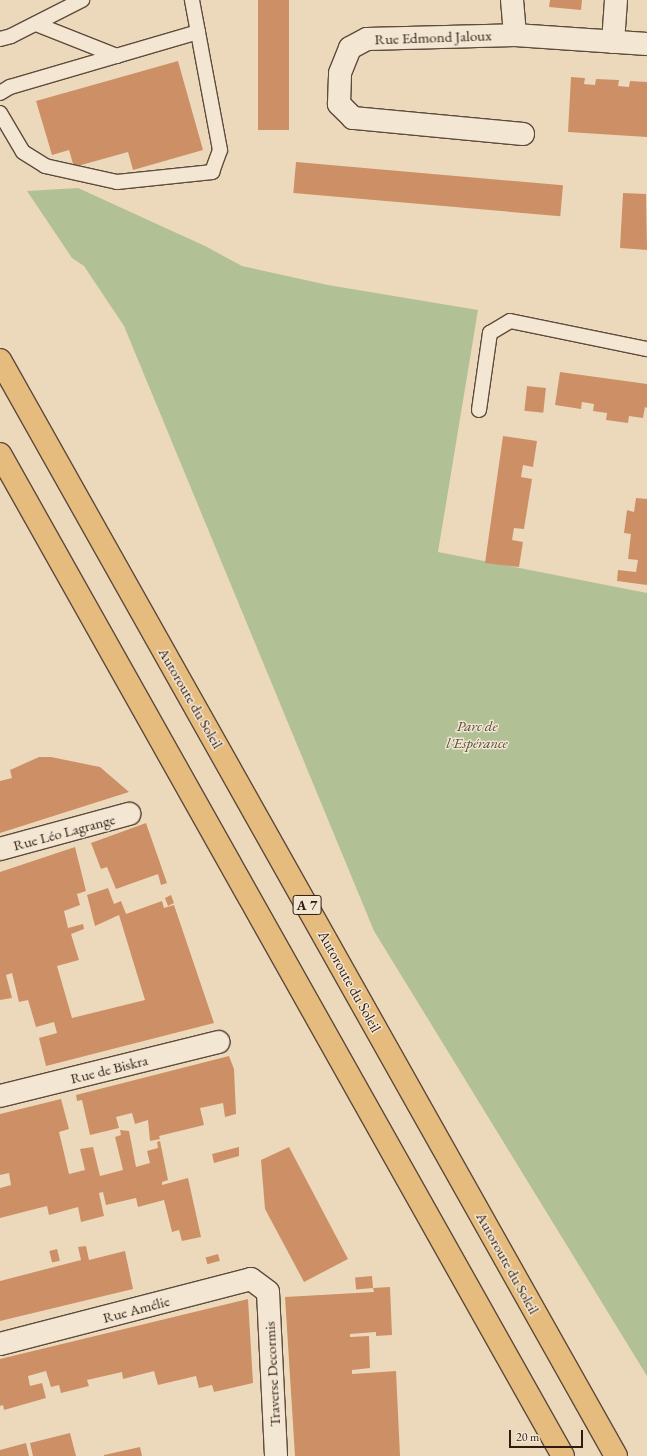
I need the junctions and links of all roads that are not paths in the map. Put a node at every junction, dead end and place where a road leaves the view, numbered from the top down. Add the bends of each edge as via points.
1 (82, 0) edge
2 (192, 0) edge
3 (512, 0) edge
4 (616, 0) edge
5 (36, 24) junction
6 (0, 27) edge
7 (198, 32) junction
8 (515, 35) junction
9 (6, 37) edge
10 (613, 42) junction
11 (647, 44) edge
12 (117, 56) junction
13 (0, 93) edge
14 (0, 113) edge
15 (523, 134) dead end
16 (647, 349) edge
17 (0, 360) edge
18 (479, 410) dead end
19 (0, 454) edge
20 (129, 814) dead end
21 (0, 849) edge
22 (218, 1042) dead end
23 (0, 1096) edge
24 (268, 1292) joint
25 (0, 1344) edge
26 (615, 1453) edge
27 (276, 1456) edge
28 (563, 1456) edge

1 - 5 lane
2 - 7 lane
3 - 8 street
4 - 10 street
5 - 9 lane
5 - 12 lane
6 - 9 lane
7 - 12 lane
7 - 14 lane via 220,150 212,172 117,182 45,166 23,152
8 - 10 street, Rue Edmond Jaloux
8 - 15 street, Rue Edmond Jaloux via 367,39 350,48 340,74 339,104 353,118
10 - 11 street, Rue Edmond Jaloux
12 - 13 lane via 10,87
16 - 18 lane via 510,321 490,333
17 - 26 highway, Autoroute du Soleil / A 7
19 - 28 highway
20 - 21 street, Rue Léo Lagrange
22 - 23 street, Rue de Biskra
24 - 25 street, Rue Amélie via 251,1279
24 - 27 street, Traverse Decormis

